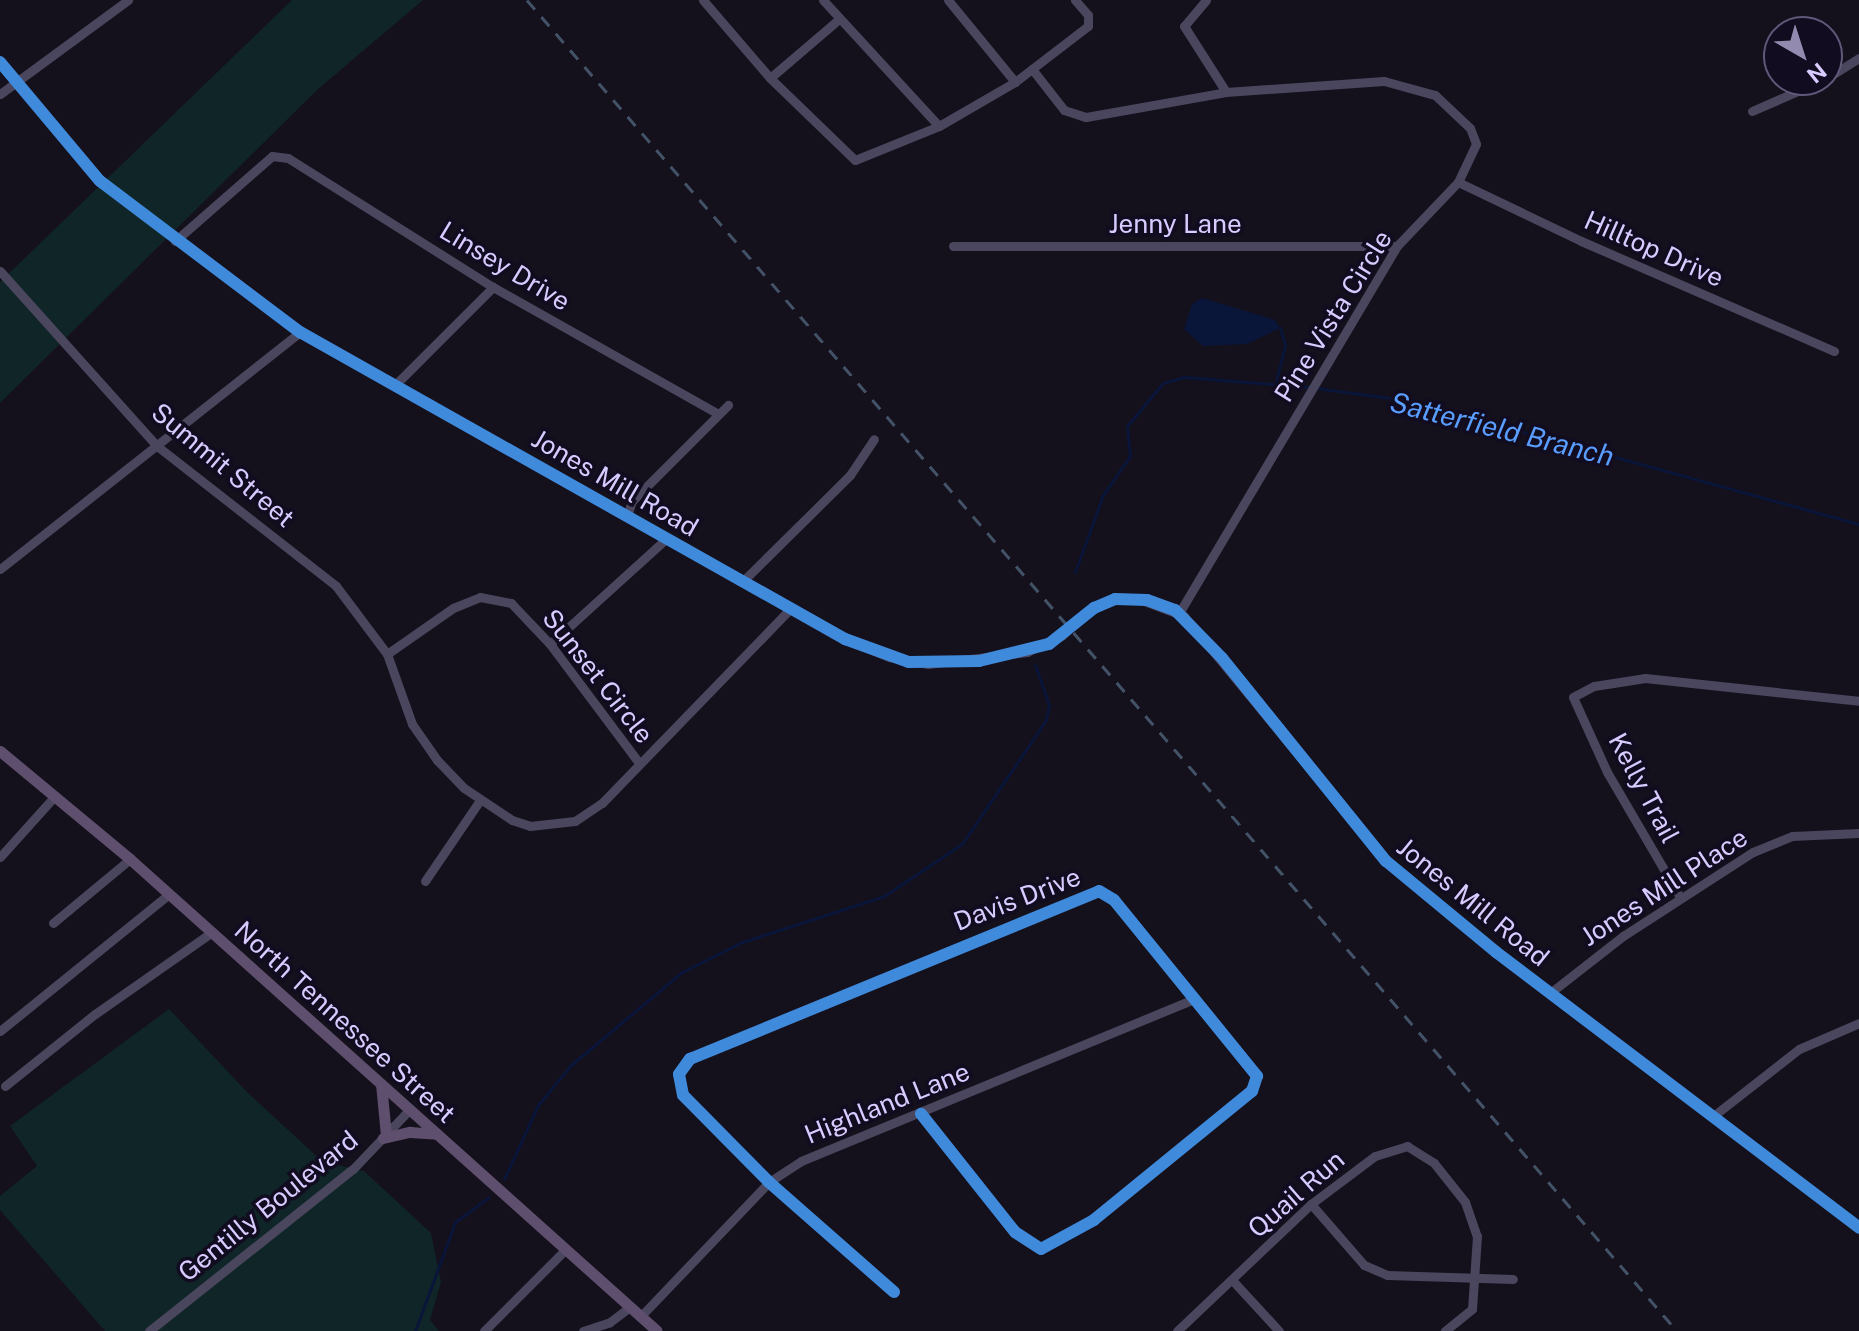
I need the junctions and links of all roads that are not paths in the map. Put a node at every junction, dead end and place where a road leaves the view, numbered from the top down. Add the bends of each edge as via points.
1 (128, 0) edge
2 (703, 0) edge
3 (823, 0) edge
4 (948, 0) edge
5 (1075, 0) edge
6 (1206, 0) edge
7 (839, 19) junction
8 (0, 62) edge
9 (1032, 69) junction
10 (770, 78) junction
11 (1015, 82) junction
12 (15, 83) junction
13 (1226, 92) junction
14 (0, 94) edge
15 (1786, 96) edge
16 (1752, 111) dead end
17 (939, 126) junction
18 (1458, 182) junction
19 (175, 241) junction
20 (953, 246) dead end
21 (1397, 246) junction
22 (0, 271) edge
23 (493, 287) junction
24 (300, 332) junction
25 (1834, 351) dead end
26 (397, 383) junction
27 (728, 405) dead end
28 (718, 414) junction
29 (874, 439) dead end
30 (157, 446) junction
31 (627, 516) junction
32 (666, 539) junction
33 (0, 569) edge
34 (743, 581) junction
35 (791, 608) junction
36 (1094, 608) tunnel mouth
37 (1179, 613) junction
38 (1062, 636) tunnel mouth
39 (550, 644) junction
40 (387, 654) junction
41 (1859, 701) edge
42 (0, 751) edge
43 (639, 763) junction
44 (55, 796) junction
45 (480, 800) junction
46 (1859, 833) edge
47 (0, 857) edge
48 (130, 859) junction
49 (425, 881) dead end
50 (169, 894) junction
51 (1680, 897) junction
52 (53, 923) dead end
53 (212, 932) junction
54 (1550, 993) junction
55 (1196, 998) junction
56 (1859, 1023) edge
57 (0, 1031) edge
58 (381, 1083) junction
59 (5, 1086) dead end
60 (410, 1109) junction
61 (921, 1114) junction
62 (1712, 1117) junction
63 (437, 1134) junction
64 (384, 1137) junction
65 (769, 1182) junction
66 (1311, 1204) junction
67 (1859, 1228) edge
68 (565, 1250) junction
69 (1477, 1279) junction
70 (1513, 1279) dead end
71 (1233, 1281) junction
72 (894, 1292) dead end
73 (630, 1307) junction
74 (640, 1317) junction
75 (149, 1331) edge
76 (484, 1331) edge
77 (583, 1331) edge
78 (657, 1331) edge
79 (1177, 1331) edge
80 (1279, 1331) edge
81 (1445, 1331) edge

1 - 12 street
2 - 10 street
3 - 7 street
4 - 11 street
5 - 9 street via 1088,15 1088,26
6 - 13 street via 1184,26
7 - 10 street
7 - 17 street
8 - 12 street, Jones Mill Road
9 - 11 street
9 - 13 street, Pine Vista Circle via 1064,110 1086,117
10 - 17 street via 855,160
11 - 17 street
12 - 14 street
12 - 19 street, Jones Mill Road via 93,175
13 - 18 street, Pine Vista Circle via 1384,81 1435,95 1470,128 1476,144
15 - 16 street
18 - 21 street, Pine Vista Circle
18 - 25 street, Hilltop Drive
19 - 23 street, Linsey Drive via 272,156 288,158
19 - 24 street, Jones Mill Road
20 - 21 street, Jenny Lane
21 - 37 street, Pine Vista Circle
22 - 30 street, Summit Street
23 - 26 street
23 - 28 street, Linsey Drive
24 - 26 street, Jones Mill Road
24 - 30 street
26 - 31 street, Jones Mill Road
27 - 28 street
28 - 31 street via 632,501
29 - 34 street via 850,475
30 - 33 street
30 - 40 street, Summit Street via 336,586
31 - 32 street, Jones Mill Road
32 - 34 street, Jones Mill Road
32 - 39 street
34 - 35 street, Jones Mill Road
35 - 38 street, Jones Mill Road via 845,639 919,663 979,661 1035,650
35 - 43 street
36 - 37 street via 1130,598
37 - 54 street, Jones Mill Road via 1386,861
39 - 40 street, Sunset Circle via 511,603 480,597 426,622
39 - 43 street, Sunset Circle
40 - 45 street via 412,724 437,760
41 - 51 street, Kelly Trail via 1645,678 1594,686 1573,697 1621,798
42 - 44 main road, North Tennessee Street
43 - 45 street via 602,803 575,821 530,826
44 - 47 street
44 - 48 main road, North Tennessee Street
45 - 49 street
46 - 51 street, Jones Mill Place via 1820,833 1773,842
48 - 50 main road, North Tennessee Street
48 - 52 street
50 - 53 main road, North Tennessee Street
50 - 57 street
51 - 54 street, Jones Mill Place
53 - 58 main road, North Tennessee Street
53 - 59 street via 95,1014
54 - 62 street, Jones Mill Road
55 - 61 street, Highland Lane
55 - 61 street, Davis Drive via 1256,1069 1252,1091 1094,1220 1048,1247 1034,1249 1015,1232
55 - 65 street, Davis Drive via 1114,900 1089,891 690,1059 679,1074 683,1095
56 - 62 street via 1799,1049
58 - 60 main road, North Tennessee Street
58 - 64 main road
60 - 63 main road, North Tennessee Street
60 - 64 street, Gentilly Boulevard
61 - 65 street, Highland Lane via 801,1161
62 - 67 street, Jones Mill Road
63 - 64 main road
63 - 68 main road, North Tennessee Street
64 - 75 street, Gentilly Boulevard via 337,1182
65 - 72 street, Davis Drive
65 - 74 street, Highland Lane
66 - 69 street via 1364,1265 1387,1275
66 - 69 street, Quail Run via 1375,1156 1407,1146 1434,1163 1465,1202 1477,1236
66 - 71 street, Quail Run
68 - 73 main road, North Tennessee Street
68 - 76 street
69 - 70 street
69 - 81 street, Quail Run via 1472,1309
71 - 79 street, Quail Run
71 - 80 street
73 - 74 main road, North Tennessee Street
73 - 77 street via 610,1322
74 - 78 main road, North Tennessee Street

